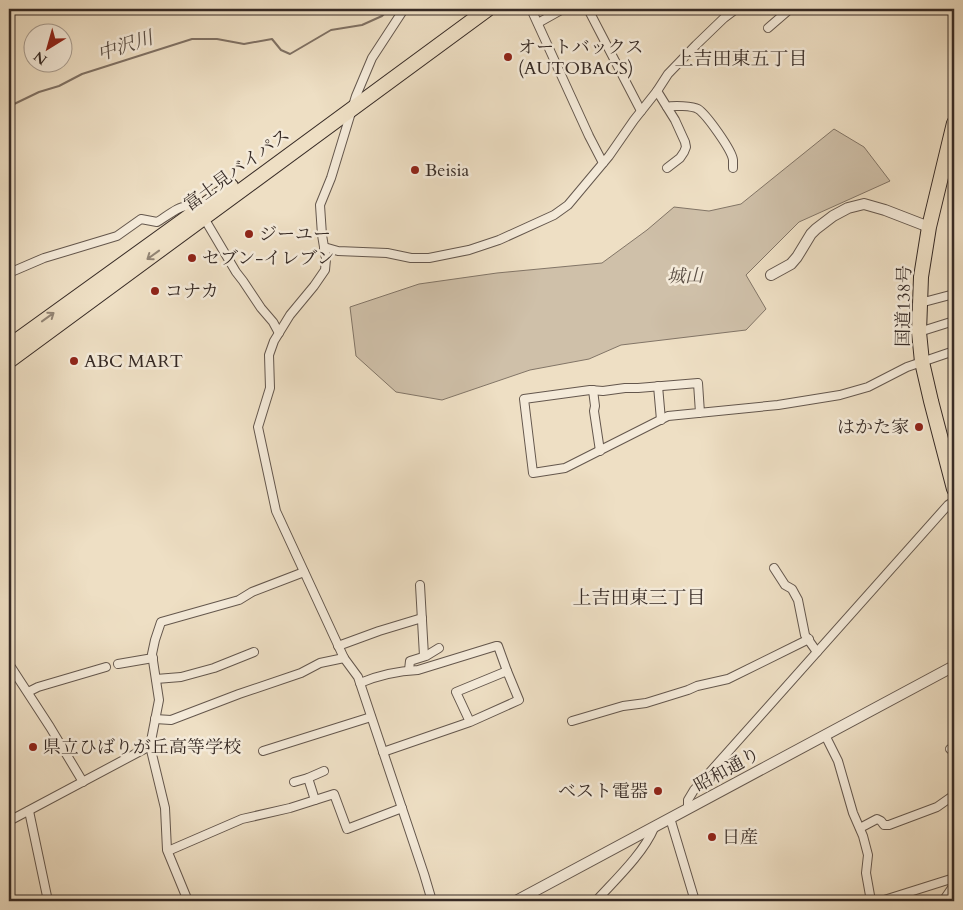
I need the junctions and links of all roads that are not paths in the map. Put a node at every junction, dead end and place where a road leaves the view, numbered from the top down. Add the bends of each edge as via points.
1 (404, 9) edge
2 (474, 9) edge
3 (488, 9) edge
4 (531, 9) edge
5 (563, 9) edge
6 (588, 9) edge
7 (736, 9) edge
8 (790, 9) edge
9 (538, 23) junction
10 (768, 28) dead end
11 (657, 91) junction
12 (354, 103) junction
13 (667, 107) junction
14 (641, 111) junction
15 (954, 123) edge
16 (603, 163) junction
17 (666, 168) dead end
18 (733, 168) dead end
19 (198, 215) junction
20 (929, 227) junction
21 (324, 247) junction
22 (9, 273) edge
23 (771, 275) dead end
24 (954, 294) edge
25 (920, 303) junction
26 (954, 321) edge
27 (919, 332) junction
28 (279, 333) junction
29 (9, 346) edge
30 (954, 351) edge
31 (9, 361) edge
32 (922, 362) junction
33 (658, 386) junction
34 (593, 390) junction
35 (700, 413) junction
36 (662, 420) junction
37 (600, 451) junction
38 (954, 490) edge
39 (954, 501) edge
40 (774, 568) dead end
41 (304, 572) junction
42 (420, 585) dead end
43 (422, 618) junction
44 (809, 639) junction
45 (338, 646) junction
46 (439, 648) dead end
47 (254, 652) dead end
48 (817, 652) junction
49 (424, 656) junction
50 (153, 658) junction
51 (344, 658) junction
52 (9, 664) edge
53 (118, 664) dead end
54 (954, 666) edge
55 (106, 667) dead end
56 (410, 670) junction
57 (507, 671) junction
58 (156, 679) junction
59 (360, 683) junction
60 (28, 692) junction
61 (371, 717) junction
62 (155, 719) junction
63 (572, 721) dead end
64 (470, 722) junction
65 (825, 734) junction
66 (150, 746) junction
67 (263, 751) dead end
68 (383, 752) junction
69 (324, 770) dead end
70 (308, 778) junction
71 (83, 782) junction
72 (294, 782) dead end
73 (954, 795) edge
74 (315, 800) junction
75 (402, 808) junction
76 (688, 810) junction
77 (29, 811) junction
78 (670, 818) junction
79 (9, 821) edge
80 (654, 828) junction
81 (860, 828) junction
82 (168, 851) junction
83 (954, 878) edge
84 (954, 885) edge
85 (48, 901) edge
86 (188, 901) edge
87 (432, 901) edge
88 (516, 901) edge
89 (596, 901) edge
90 (695, 901) edge
91 (871, 901) edge
92 (881, 901) edge
93 (943, 901) edge

1 - 12 street via 372,58
2 - 12 highway, 富士見バイパス
3 - 12 highway, 富士見バイパス via 380,88
4 - 9 street
5 - 9 street
6 - 14 street
7 - 11 street via 668,74
8 - 10 street
9 - 16 street
11 - 13 street
11 - 14 street
12 - 19 highway, 富士見バイパス
12 - 21 street via 320,206
13 - 17 street via 686,147 680,158
13 - 18 street via 693,106 700,110 728,148
14 - 16 street
15 - 20 highway, 国道138号
16 - 21 street via 568,204 554,215 469,250 411,258
19 - 22 street via 189,207 178,208 157,222 141,220 117,236 44,258
19 - 28 street
29 -> 19 highway, 富士見バイパス
19 -> 31 highway, 富士見バイパス
20 - 23 street via 864,204 848,208 816,229 791,264
20 - 25 highway, 国道138号
21 - 28 street via 325,270
24 - 25 street
25 - 27 highway, 国道138号
26 - 27 street
27 - 32 highway, 国道138号
28 - 41 street via 269,355 270,388 258,427 276,511
30 - 32 street
32 - 35 street via 868,387 840,395
32 - 38 highway, 国道138号
33 - 34 street
33 - 35 street via 698,383
33 - 36 street
34 - 37 street
34 - 37 street via 524,399 533,473 565,468
35 - 36 street via 668,416
36 - 37 street
39 - 48 street
40 - 44 street via 798,600
41 - 45 street
41 - 50 street via 239,600 161,622
42 - 43 street
43 - 45 street
43 - 49 street
44 - 48 street
44 - 63 street via 728,678
45 - 51 street
46 - 49 street
47 - 58 street via 214,668 181,677
48 - 76 street via 694,790 688,800
49 - 56 street via 410,661
50 - 53 street
50 - 58 street
51 - 59 street
51 - 62 street via 320,663 301,673 171,720
52 - 60 street
54 - 65 street, 昭和通り
55 - 60 street
56 - 57 street via 498,646
56 - 59 street via 376,676
57 - 64 street via 519,700
57 - 64 street via 456,692
58 - 62 street via 159,700
59 - 61 street
60 - 71 street
61 - 67 street
61 - 68 street
62 - 66 street
64 - 68 street
65 - 76 street, 昭和通り
65 - 81 street via 838,761
66 - 71 street
66 - 82 street via 165,808
68 - 75 street
69 - 70 street
70 - 72 street
70 - 74 street
71 - 77 street
73 - 81 street via 937,807 889,825 877,819
74 - 75 street via 334,794 347,830
74 - 82 street via 242,819
75 - 87 street
76 - 78 street, 昭和通り
77 - 79 street
77 - 85 street
78 - 80 street, 昭和通り
78 - 90 street
80 - 88 street, 昭和通り
80 - 89 street via 643,849
81 - 91 street via 868,855 866,873
82 - 86 street
83 - 92 street
84 - 93 street

